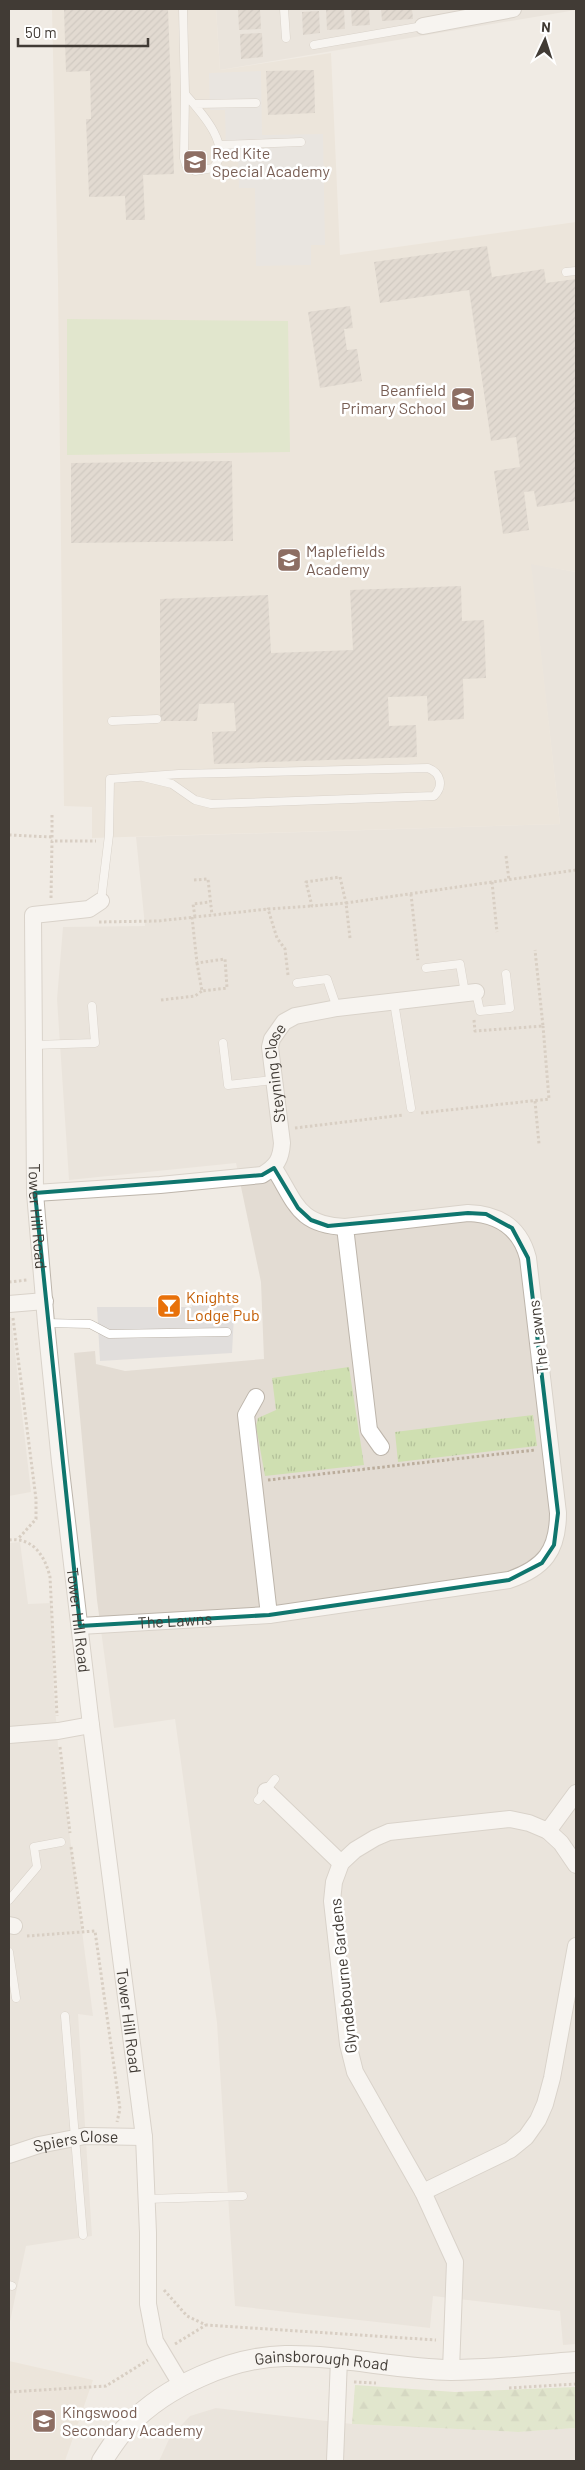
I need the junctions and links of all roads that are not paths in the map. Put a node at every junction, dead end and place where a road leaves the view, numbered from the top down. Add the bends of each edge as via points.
1 (183, 9) edge
2 (284, 9) edge
3 (512, 9) edge
4 (480, 11) edge
5 (423, 26) joint
6 (286, 38) dead end
7 (314, 45) dead end
8 (185, 94) junction
9 (256, 103) dead end
10 (194, 104) junction
11 (301, 142) dead end
12 (220, 145) junction
13 (576, 271) edge
14 (566, 272) dead end
15 (157, 720) dead end
16 (112, 721) dead end
17 (143, 777) junction
18 (101, 901) joint
19 (422, 969) road end
20 (506, 974) dead end
21 (293, 983) road end
22 (470, 993) junction
23 (394, 1002) junction
24 (92, 1006) dead end
25 (337, 1008) junction
26 (223, 1043) dead end
27 (34, 1045) junction
28 (273, 1080) junction
29 (411, 1108) dead end
30 (274, 1168) junction
31 (35, 1193) junction
32 (345, 1227) junction
33 (45, 1301) junction
34 (9, 1304) edge
35 (46, 1323) junction
36 (228, 1332) dead end
37 (256, 1397) dead end
38 (381, 1447) dead end
39 (269, 1615) junction
40 (80, 1626) junction
41 (91, 1725) junction
42 (9, 1736) edge
43 (266, 1790) dead end
44 (576, 1792) edge
45 (548, 1831) junction
46 (61, 1842) dead end
47 (341, 1863) junction
48 (576, 1865) edge
49 (9, 1900) edge
50 (576, 1946) edge
51 (9, 1952) edge
52 (16, 1998) dead end
53 (65, 2016) dead end
54 (144, 2137) junction
55 (74, 2138) junction
56 (9, 2155) edge
57 (423, 2192) junction
58 (243, 2196) dead end
59 (146, 2199) junction
60 (83, 2235) dead end
61 (339, 2359) junction
62 (576, 2362) edge
63 (451, 2370) junction
64 (182, 2386) junction
65 (102, 2461) edge
66 (335, 2461) edge

1 - 8 lane
2 - 6 lane
3 - 4 street
4 - 5 street
5 - 7 lane
8 - 10 lane
8 - 12 lane via 183,143 186,165 195,170 213,168 221,155
9 - 10 lane
10 - 12 lane
11 - 12 lane
13 - 14 lane
15 - 16 lane
17 - 17 lane via 428,768 435,771 441,781 434,796 212,804 195,800 172,784
17 - 18 lane via 110,779 109,834
18 - 27 street, Tower Hill Road via 89,910 33,915
19 - 22 lane via 460,964
20 - 22 lane via 510,1008 480,1011
21 - 25 lane via 326,980
22 - 23 street, Steyning Close
23 - 25 street, Steyning Close
23 - 29 lane
24 - 27 lane via 95,1043
25 - 28 street, Steyning Close via 295,1016 284,1022 270,1047
26 - 28 lane via 228,1085
27 - 31 street, Tower Hill Road
28 - 30 street, Steyning Close via 281,1158
30 - 31 street via 262,1175
30 - 32 street, The Lawns via 298,1208 311,1220
31 - 33 street, Tower Hill Road
32 - 38 street via 369,1430
32 - 39 street, The Lawns via 468,1213 486,1214 500,1219 522,1240 528,1258 558,1530 554,1545 542,1563 527,1574 508,1580
33 - 34 street
33 - 35 street, Tower Hill Road
35 - 36 lane via 90,1324 109,1334
35 - 40 street, Tower Hill Road
37 - 39 street via 246,1415
39 - 40 street, The Lawns
40 - 41 street, Tower Hill Road
41 - 42 street
41 - 54 street, Tower Hill Road
43 - 47 street
44 - 45 street
45 - 47 street via 510,1820 389,1832 355,1850
45 - 48 street via 562,1843
46 - 49 lane via 34,1847 38,1867
47 - 57 street, Glyndebourne Gardens via 334,1882 332,1910 348,2044 355,2072
50 - 57 street via 552,2078 546,2104 538,2120 526,2137 510,2150
51 - 52 lane
53 - 55 lane
54 - 55 street, Spiers Close
54 - 59 street, Tower Hill Road
55 - 56 street, Spiers Close
55 - 60 lane
57 - 63 street, Glyndebourne Gardens via 454,2262
58 - 59 lane
59 - 64 street, Tower Hill Road via 148,2304 155,2341
61 - 63 street, Gainsborough Road
61 - 64 street, Gainsborough Road via 284,2356 254,2360 225,2367
61 - 66 street
62 - 63 street, Gainsborough Road
64 - 65 street, Gainsborough Road via 128,2425

